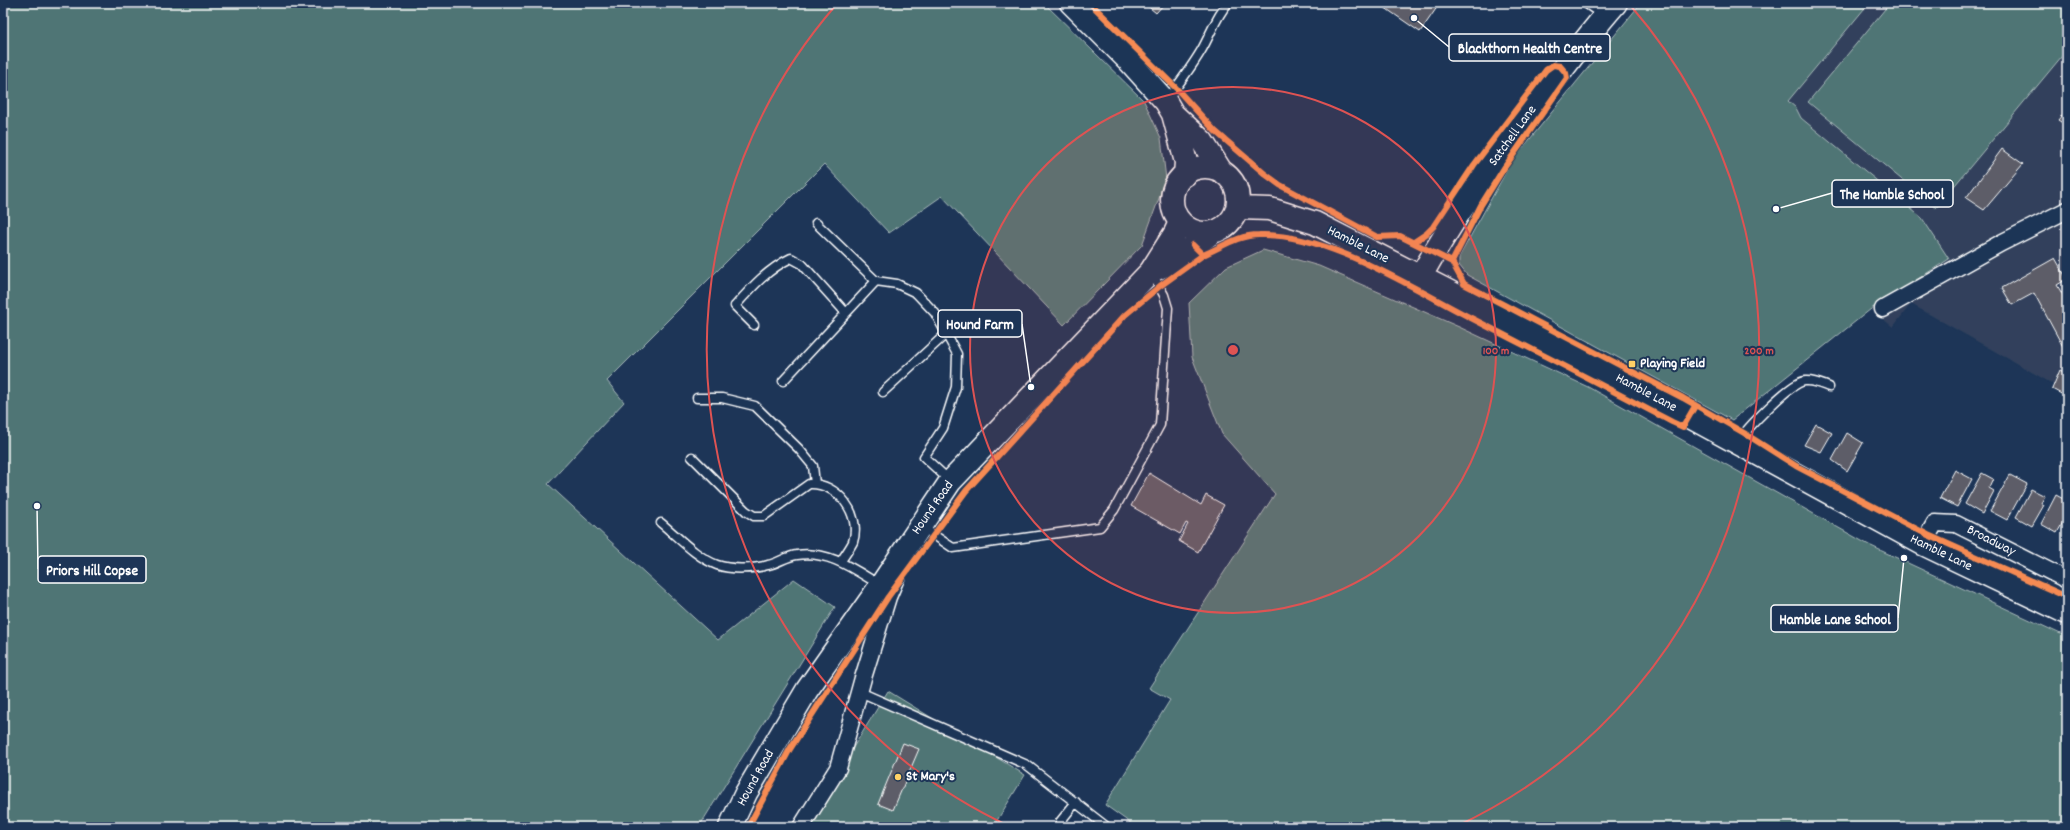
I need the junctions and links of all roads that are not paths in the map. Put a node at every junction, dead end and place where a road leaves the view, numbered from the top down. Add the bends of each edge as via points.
1 (1071, 3) edge
2 (1228, 3) edge
3 (1585, 3) edge
4 (1611, 10) edge
5 (1169, 108) junction
6 (1221, 171) junction
7 (1184, 175) junction
8 (1238, 208) junction
9 (2067, 210) edge
10 (1180, 222) junction
11 (816, 223) dead end
12 (1213, 232) junction
13 (1151, 271) junction
14 (1421, 276) junction
15 (876, 281) junction
16 (1883, 309) dead end
17 (846, 312) junction
18 (754, 325) dead end
19 (947, 333) junction
20 (783, 381) dead end
21 (1829, 387) dead end
22 (883, 392) dead end
23 (697, 398) dead end
24 (1738, 442) junction
25 (692, 457) dead end
26 (950, 482) junction
27 (815, 484) junction
28 (661, 523) dead end
29 (917, 532) junction
30 (1923, 544) junction
31 (841, 561) junction
32 (2067, 580) edge
33 (881, 585) junction
34 (2067, 613) edge
35 (860, 692) junction
36 (1076, 802) junction
37 (730, 827) edge
38 (800, 827) edge
39 (1059, 827) edge
40 (1107, 827) edge

1 - 5 main road via 1130,62
2 - 5 lane via 1218,14
3 - 4 lane
4 - 14 main road, Satchell Lane via 1496,158
5 - 6 main road via 1202,141
5 - 7 main road via 1186,162
6 - 7 main road via 1211,167 1199,167
6 - 8 main road via 1234,183 1238,194
7 - 10 main road via 1176,184 1172,196 1172,207
8 - 12 main road via 1224,228
8 - 14 main road, Hamble Lane via 1270,209 1315,223
9 - 16 street via 2001,243
10 - 12 main road via 1190,230
10 - 13 main road, Hound Road
11 - 15 lane
12 - 13 main road via 1170,263
13 - 26 main road, Hound Road
13 - 29 lane via 1164,294 1168,308 1160,425 1114,510 1100,527 954,548
14 - 24 main road, Hamble Lane
15 - 17 lane
15 - 19 lane via 897,284 916,293 935,313
17 - 18 lane via 802,264 791,258 778,264 761,278 735,306
17 - 20 lane
19 - 22 lane
19 - 26 lane via 957,354 956,387 943,428 924,457
21 - 24 lane via 1810,381 1797,384 1763,414
23 - 27 lane via 722,398 755,406 813,466
24 - 30 main road, Hamble Lane
25 - 27 lane via 754,516 764,516 801,488
26 - 29 main road, Hound Road
27 - 31 lane via 828,487 841,496 851,512 854,526 853,542
28 - 31 lane via 694,551 717,565 744,568 768,565 796,555 813,555
29 - 33 main road, Hound Road
29 - 35 street via 888,597
30 - 32 street, Broadway via 1935,523 1956,524
30 - 34 main road, Hamble Lane
31 - 33 lane
33 - 37 main road, Hound Road via 807,690 746,792
35 - 36 lane via 1027,765
35 - 38 street via 838,768
36 - 39 lane
36 - 40 lane

